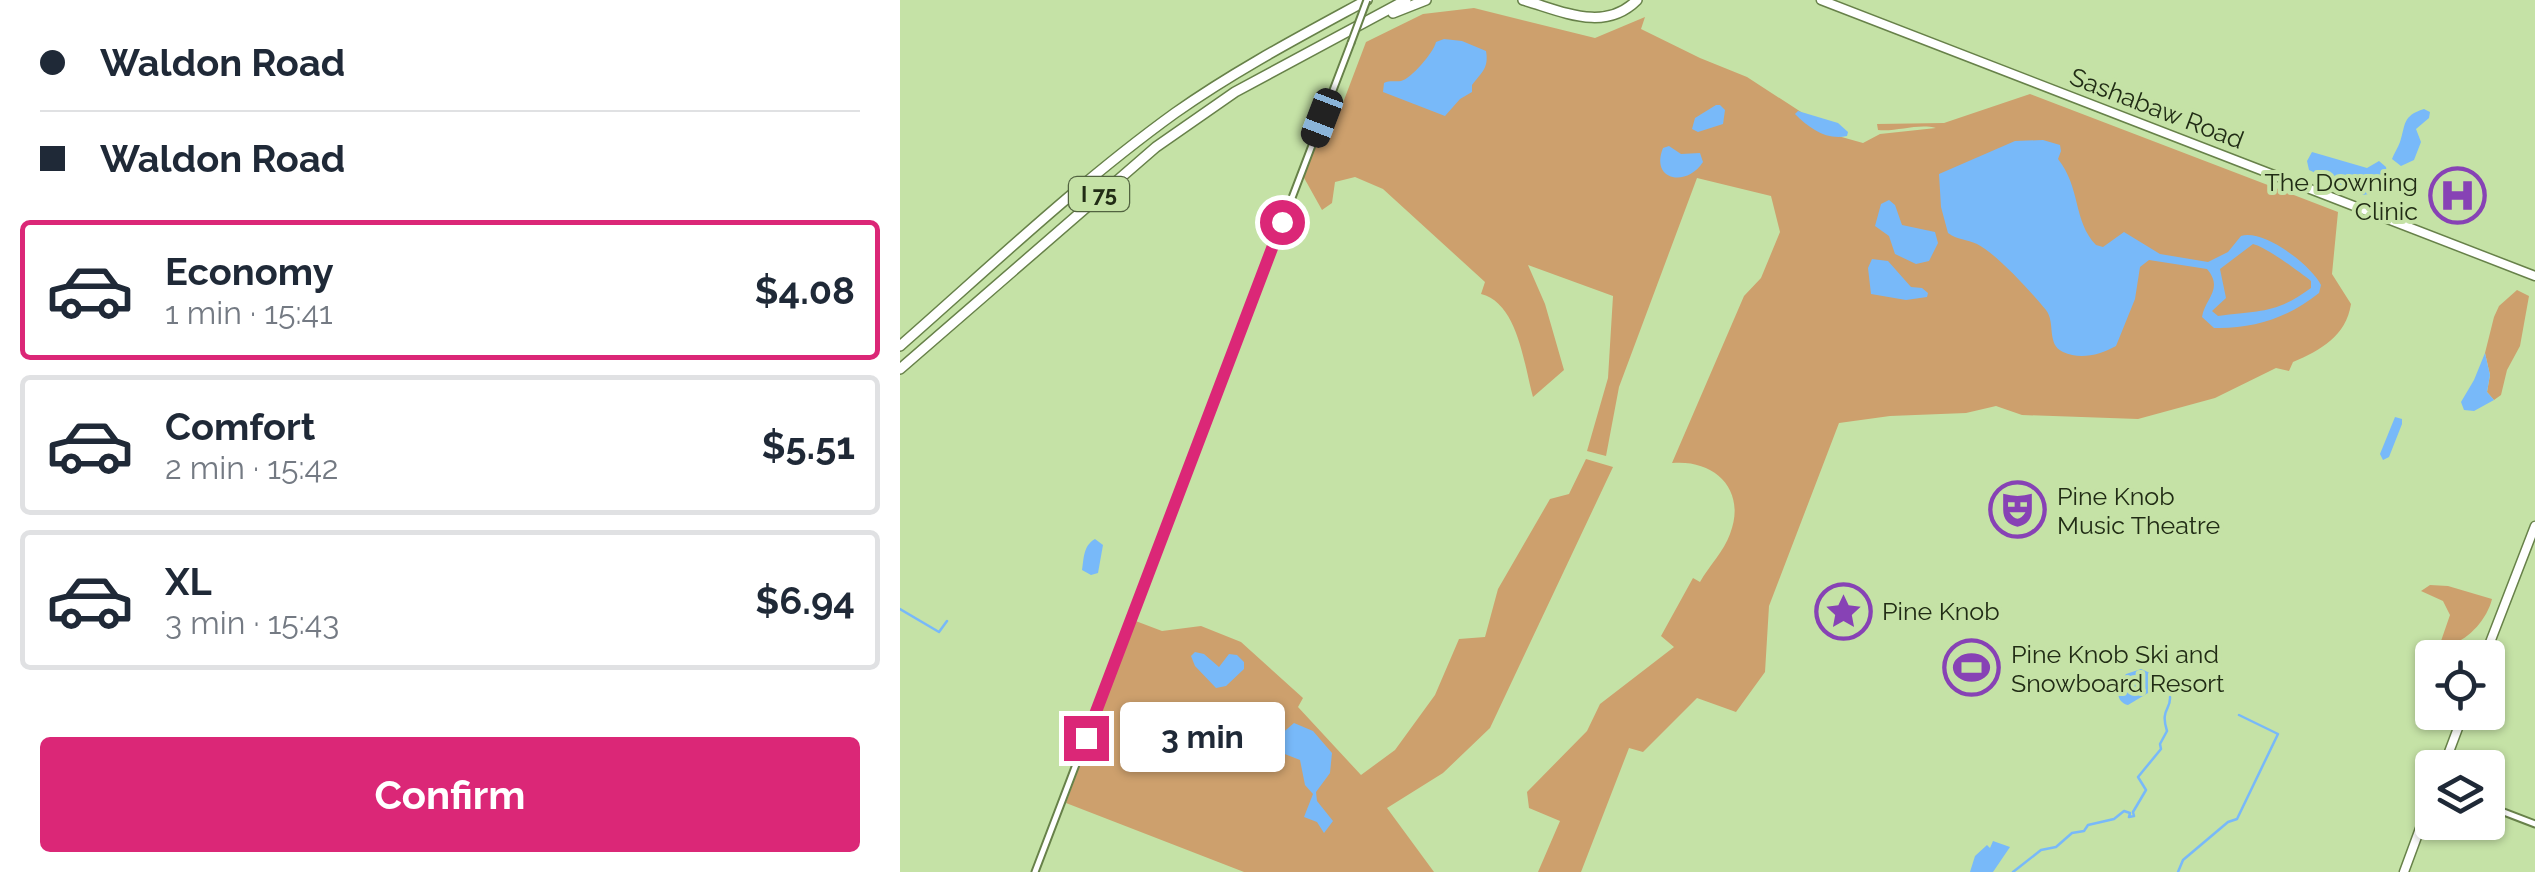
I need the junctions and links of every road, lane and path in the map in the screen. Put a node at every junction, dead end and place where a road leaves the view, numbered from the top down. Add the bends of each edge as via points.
1 (1367, 0) edge
2 (1406, 0) edge
3 (1426, 0) edge
4 (1523, 0) edge
5 (1637, 0) edge
6 (1821, 0) edge
7 (1371, 20) junction
8 (2535, 276) edge
9 (900, 346) edge
10 (900, 369) edge
11 (2535, 526) edge
12 (2491, 640) edge
13 (2505, 813) edge
14 (2535, 824) edge
15 (2416, 840) edge
16 (1035, 872) edge
17 (2404, 872) edge

1 - 9 highway, I 75 via 1263,56 1161,124
1 - 16 street, bridge
2 - 7 highway, I 75
3 - 7 highway
4 - 5 highway via 1593,19 1616,15
6 - 8 main road, Sashabaw Road
7 - 10 highway, I 75 via 1235,92 1156,147
11 - 12 main road
13 - 14 street
15 - 17 main road

